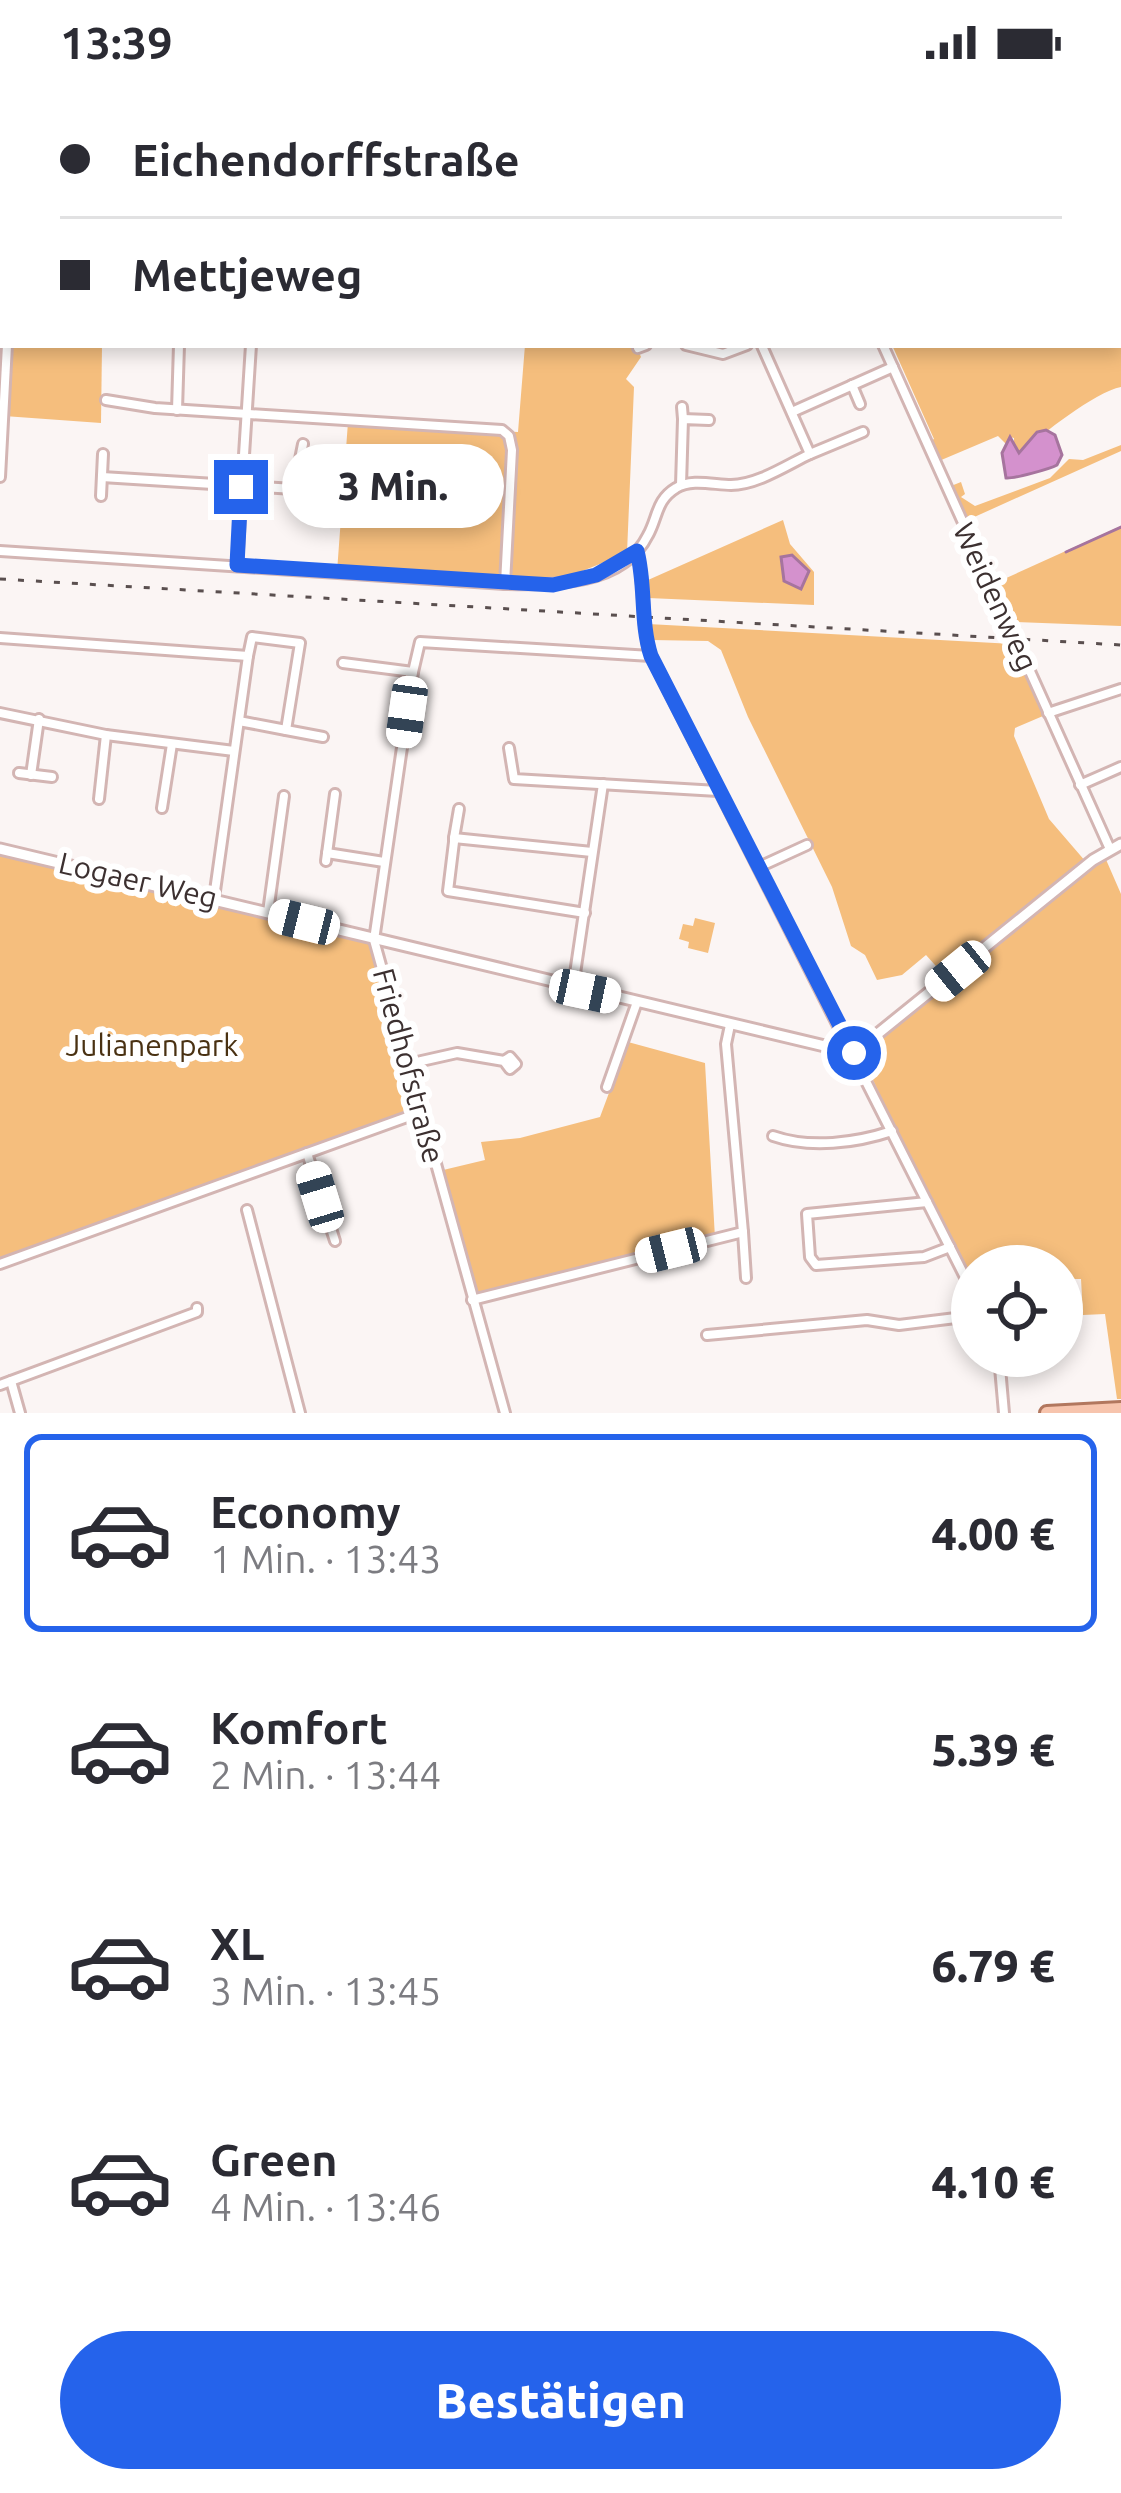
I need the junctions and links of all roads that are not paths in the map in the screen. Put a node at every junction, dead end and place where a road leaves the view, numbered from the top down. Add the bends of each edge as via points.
1 (7, 348) edge
2 (179, 348) edge
3 (251, 348) edge
4 (699, 348) edge
5 (746, 348) edge
6 (759, 348) edge
7 (884, 348) edge
8 (893, 367) junction
9 (852, 385) junction
10 (106, 400) dead end
11 (860, 404) dead end
12 (682, 407) dead end
13 (177, 410) junction
14 (247, 412) junction
15 (792, 412) junction
16 (683, 419) junction
17 (709, 420) dead end
18 (863, 432) dead end
19 (303, 444) dead end
20 (103, 454) dead end
21 (810, 454) junction
22 (0, 477) edge
23 (102, 477) junction
24 (681, 485) junction
25 (241, 487) junction
26 (101, 496) dead end
27 (0, 551) edge
28 (637, 551) junction
29 (237, 565) junction
30 (505, 584) junction
31 (0, 638) edge
32 (248, 656) junction
33 (651, 656) junction
34 (343, 663) dead end
35 (413, 672) junction
36 (1121, 688) edge
37 (1048, 712) junction
38 (0, 713) edge
39 (39, 719) junction
40 (239, 722) junction
41 (286, 730) junction
42 (106, 735) junction
43 (323, 737) dead end
44 (172, 744) junction
45 (509, 748) dead end
46 (235, 752) junction
47 (1121, 766) edge
48 (19, 773) dead end
49 (31, 775) junction
50 (52, 777) dead end
51 (603, 784) junction
52 (1080, 785) junction
53 (719, 791) junction
54 (335, 794) dead end
55 (284, 796) dead end
56 (99, 800) dead end
57 (162, 808) dead end
58 (459, 809) dead end
59 (454, 838) junction
60 (807, 845) dead end
61 (1115, 847) edge
62 (0, 848) edge
63 (592, 852) junction
64 (385, 862) junction
65 (759, 868) junction
66 (214, 898) junction
67 (268, 913) junction
68 (585, 913) junction
69 (374, 940) junction
70 (573, 988) junction
71 (637, 1002) junction
72 (730, 1025) junction
73 (854, 1053) junction
74 (504, 1061) dead end
75 (408, 1064) junction
76 (607, 1087) dead end
77 (421, 1112) junction
78 (892, 1130) junction
79 (773, 1136) dead end
80 (307, 1153) junction
81 (928, 1202) junction
82 (247, 1210) dead end
83 (743, 1232) junction
84 (334, 1241) dead end
85 (950, 1247) joint
86 (0, 1264) edge
87 (746, 1278) dead end
88 (472, 1300) junction
89 (197, 1308) dead end
90 (951, 1319) edge
91 (707, 1335) dead end
92 (1001, 1377) edge
93 (11, 1382) junction
94 (0, 1385) edge
95 (1121, 1409) edge
96 (20, 1413) edge
97 (300, 1413) edge
98 (506, 1413) edge
99 (1004, 1413) edge
100 (1047, 1413) edge

1 - 22 street
2 - 13 street
3 - 14 street
4 - 5 street
6 - 15 street
7 - 8 street, Weidenweg
8 - 9 street
8 - 37 street, Weidenweg
9 - 11 street
9 - 15 street
10 - 13 street
12 - 16 street
13 - 14 street
14 - 25 street
14 - 30 street via 502,430 512,442
15 - 21 street
16 - 17 street
16 - 24 street
18 - 21 street
19 - 25 street via 293,494
20 - 23 street
21 - 24 street via 740,484
23 - 25 street
23 - 26 street
24 - 28 street via 660,502
25 - 29 street
27 - 29 street
28 - 30 street via 580,581
28 - 33 street
29 - 30 street
31 - 32 street
32 - 40 street
32 - 41 street via 251,637 300,644
33 - 35 street, Friedhofstraße via 420,643
33 - 53 street
34 - 35 street
35 - 64 street, Friedhofstraße
36 - 37 street
37 - 52 street, Weidenweg
38 - 39 street
39 - 42 street
39 - 49 street
40 - 41 street
40 - 46 street
41 - 43 street
42 - 44 street
42 - 56 street
44 - 46 street
44 - 57 street
45 - 51 street via 514,779
46 - 66 street
47 - 52 street
48 - 49 street
49 - 50 street
51 - 53 street
51 - 63 street
52 - 61 street, Weidenweg
53 - 65 street
54 - 64 street via 326,857
55 - 67 street
58 - 59 street
59 - 63 street
59 - 68 street via 448,891
60 - 65 street
61 - 73 street
62 - 66 street, Logaer Weg
63 - 68 street
64 - 69 street, Friedhofstraße
65 - 73 street
66 - 67 street, Logaer Weg
67 - 69 street, Logaer Weg
68 - 70 street
69 - 70 street, Logaer Weg
69 - 75 street, Friedhofstraße
70 - 71 street, Logaer Weg
71 - 72 street, Logaer Weg
71 - 76 street
72 - 73 street, Logaer Weg
72 - 83 street
73 - 78 street
74 - 75 street via 457,1053
75 - 77 street, Friedhofstraße
77 - 80 street
77 - 88 street, Friedhofstraße
78 - 79 street via 848,1142
78 - 81 street
80 - 84 street
80 - 86 street
81 - 85 street
81 - 85 street via 807,1214 810,1257 816,1265 911,1259
82 - 97 street
83 - 87 street
83 - 88 street
88 - 98 street, Friedhofstraße
89 - 93 street
90 - 91 street
92 - 99 street
93 - 94 street
93 - 96 street
95 - 100 main road

